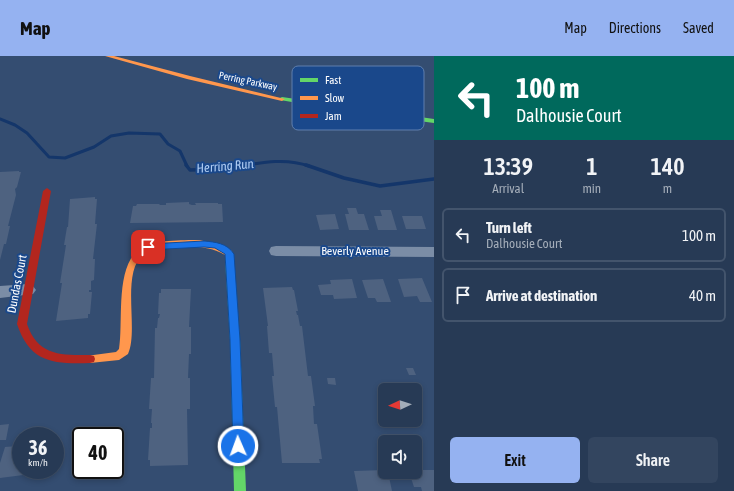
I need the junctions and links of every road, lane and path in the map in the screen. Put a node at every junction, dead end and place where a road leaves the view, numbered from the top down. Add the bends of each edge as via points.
1 (108, 56) edge
2 (150, 58) dead end
3 (251, 82) dead end
4 (292, 101) edge
5 (424, 120) edge
6 (434, 121) edge
7 (47, 191) dead end
8 (276, 251) dead end
9 (434, 252) edge
10 (28, 290) junction
11 (0, 292) edge
12 (240, 491) edge

1 - 4 street, Perring Parkway via 233,90
2 - 3 street, Perring Parkway
5 - 6 street, Perring Parkway
7 - 10 street, Dundas Court
8 - 9 street, Beverly Avenue
10 - 11 street
10 - 12 street, Dundas Court via 22,324 28,342 36,349 52,358 117,356 125,349 129,271 141,250 148,247 210,245 221,247 229,254 235,340

